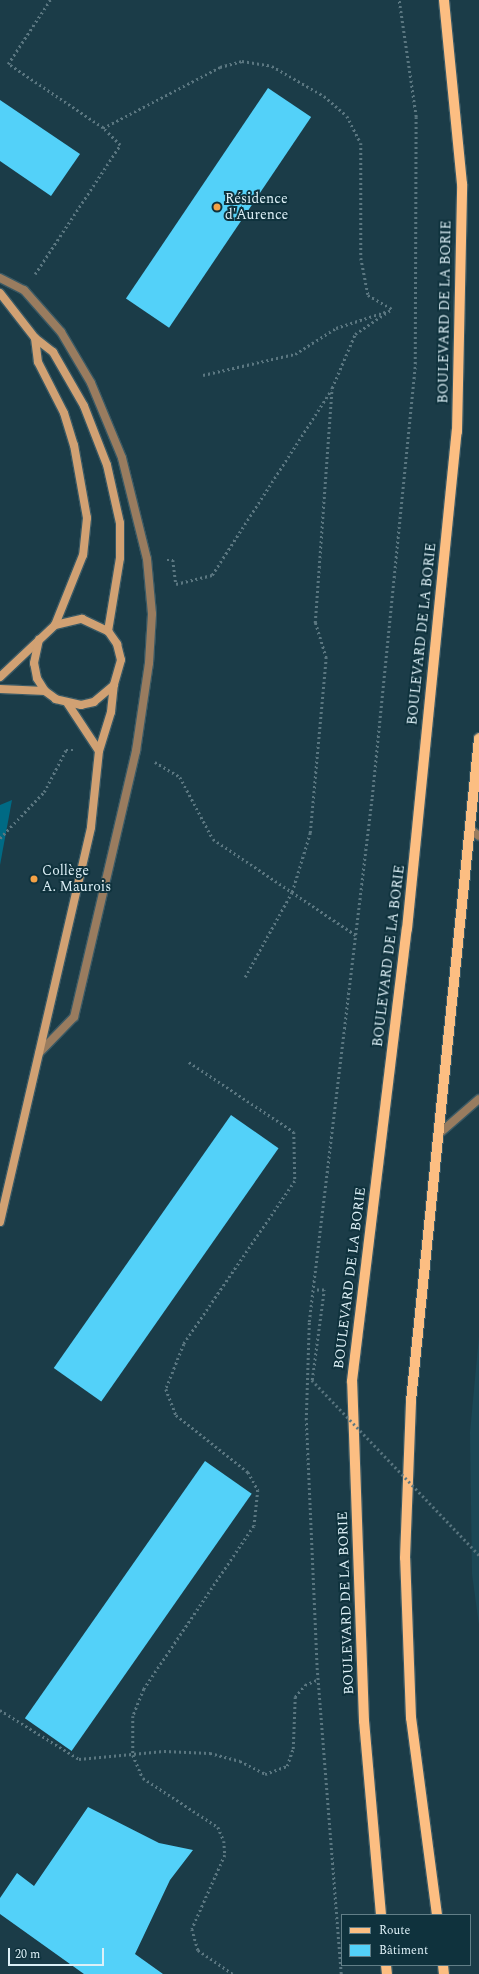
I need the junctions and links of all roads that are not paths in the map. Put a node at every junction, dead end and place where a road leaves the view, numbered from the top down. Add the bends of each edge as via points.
1 (444, 0) edge
2 (0, 278) edge
3 (0, 294) edge
4 (35, 338) junction
5 (55, 625) junction
6 (108, 631) junction
7 (39, 640) junction
8 (0, 677) edge
9 (114, 685) junction
10 (0, 689) edge
11 (45, 691) junction
12 (68, 704) junction
13 (479, 738) edge
14 (99, 751) junction
15 (470, 829) junction
16 (479, 836) edge
17 (39, 1053) junction
18 (479, 1099) edge
19 (441, 1132) junction
20 (0, 1222) edge
21 (381, 1914) edge
22 (437, 1914) edge

1 - 21 main road, BOULEVARD DE LA BORIE via 462,184 457,432 407,929 352,1381 364,1721
2 - 17 lane via 24,290 61,332 91,383 122,458 147,559 150,642 136,751 74,1017
3 - 4 street
4 - 5 street via 38,362 64,413 74,445 87,518 83,555
4 - 6 street via 53,352 73,384 107,465 120,523 120,558
5 - 6 street via 82,619
5 - 7 street
6 - 9 street via 117,644 121,660
7 - 8 street
7 - 11 street via 34,663
9 - 12 street via 94,702
9 - 14 street via 111,712
10 - 11 street
11 - 12 street
12 - 14 street
13 - 15 main road
14 - 17 street via 91,827
15 - 16 lane
15 - 19 main road
17 - 20 street
18 - 19 lane
19 - 22 main road via 411,1401 405,1558 411,1718

